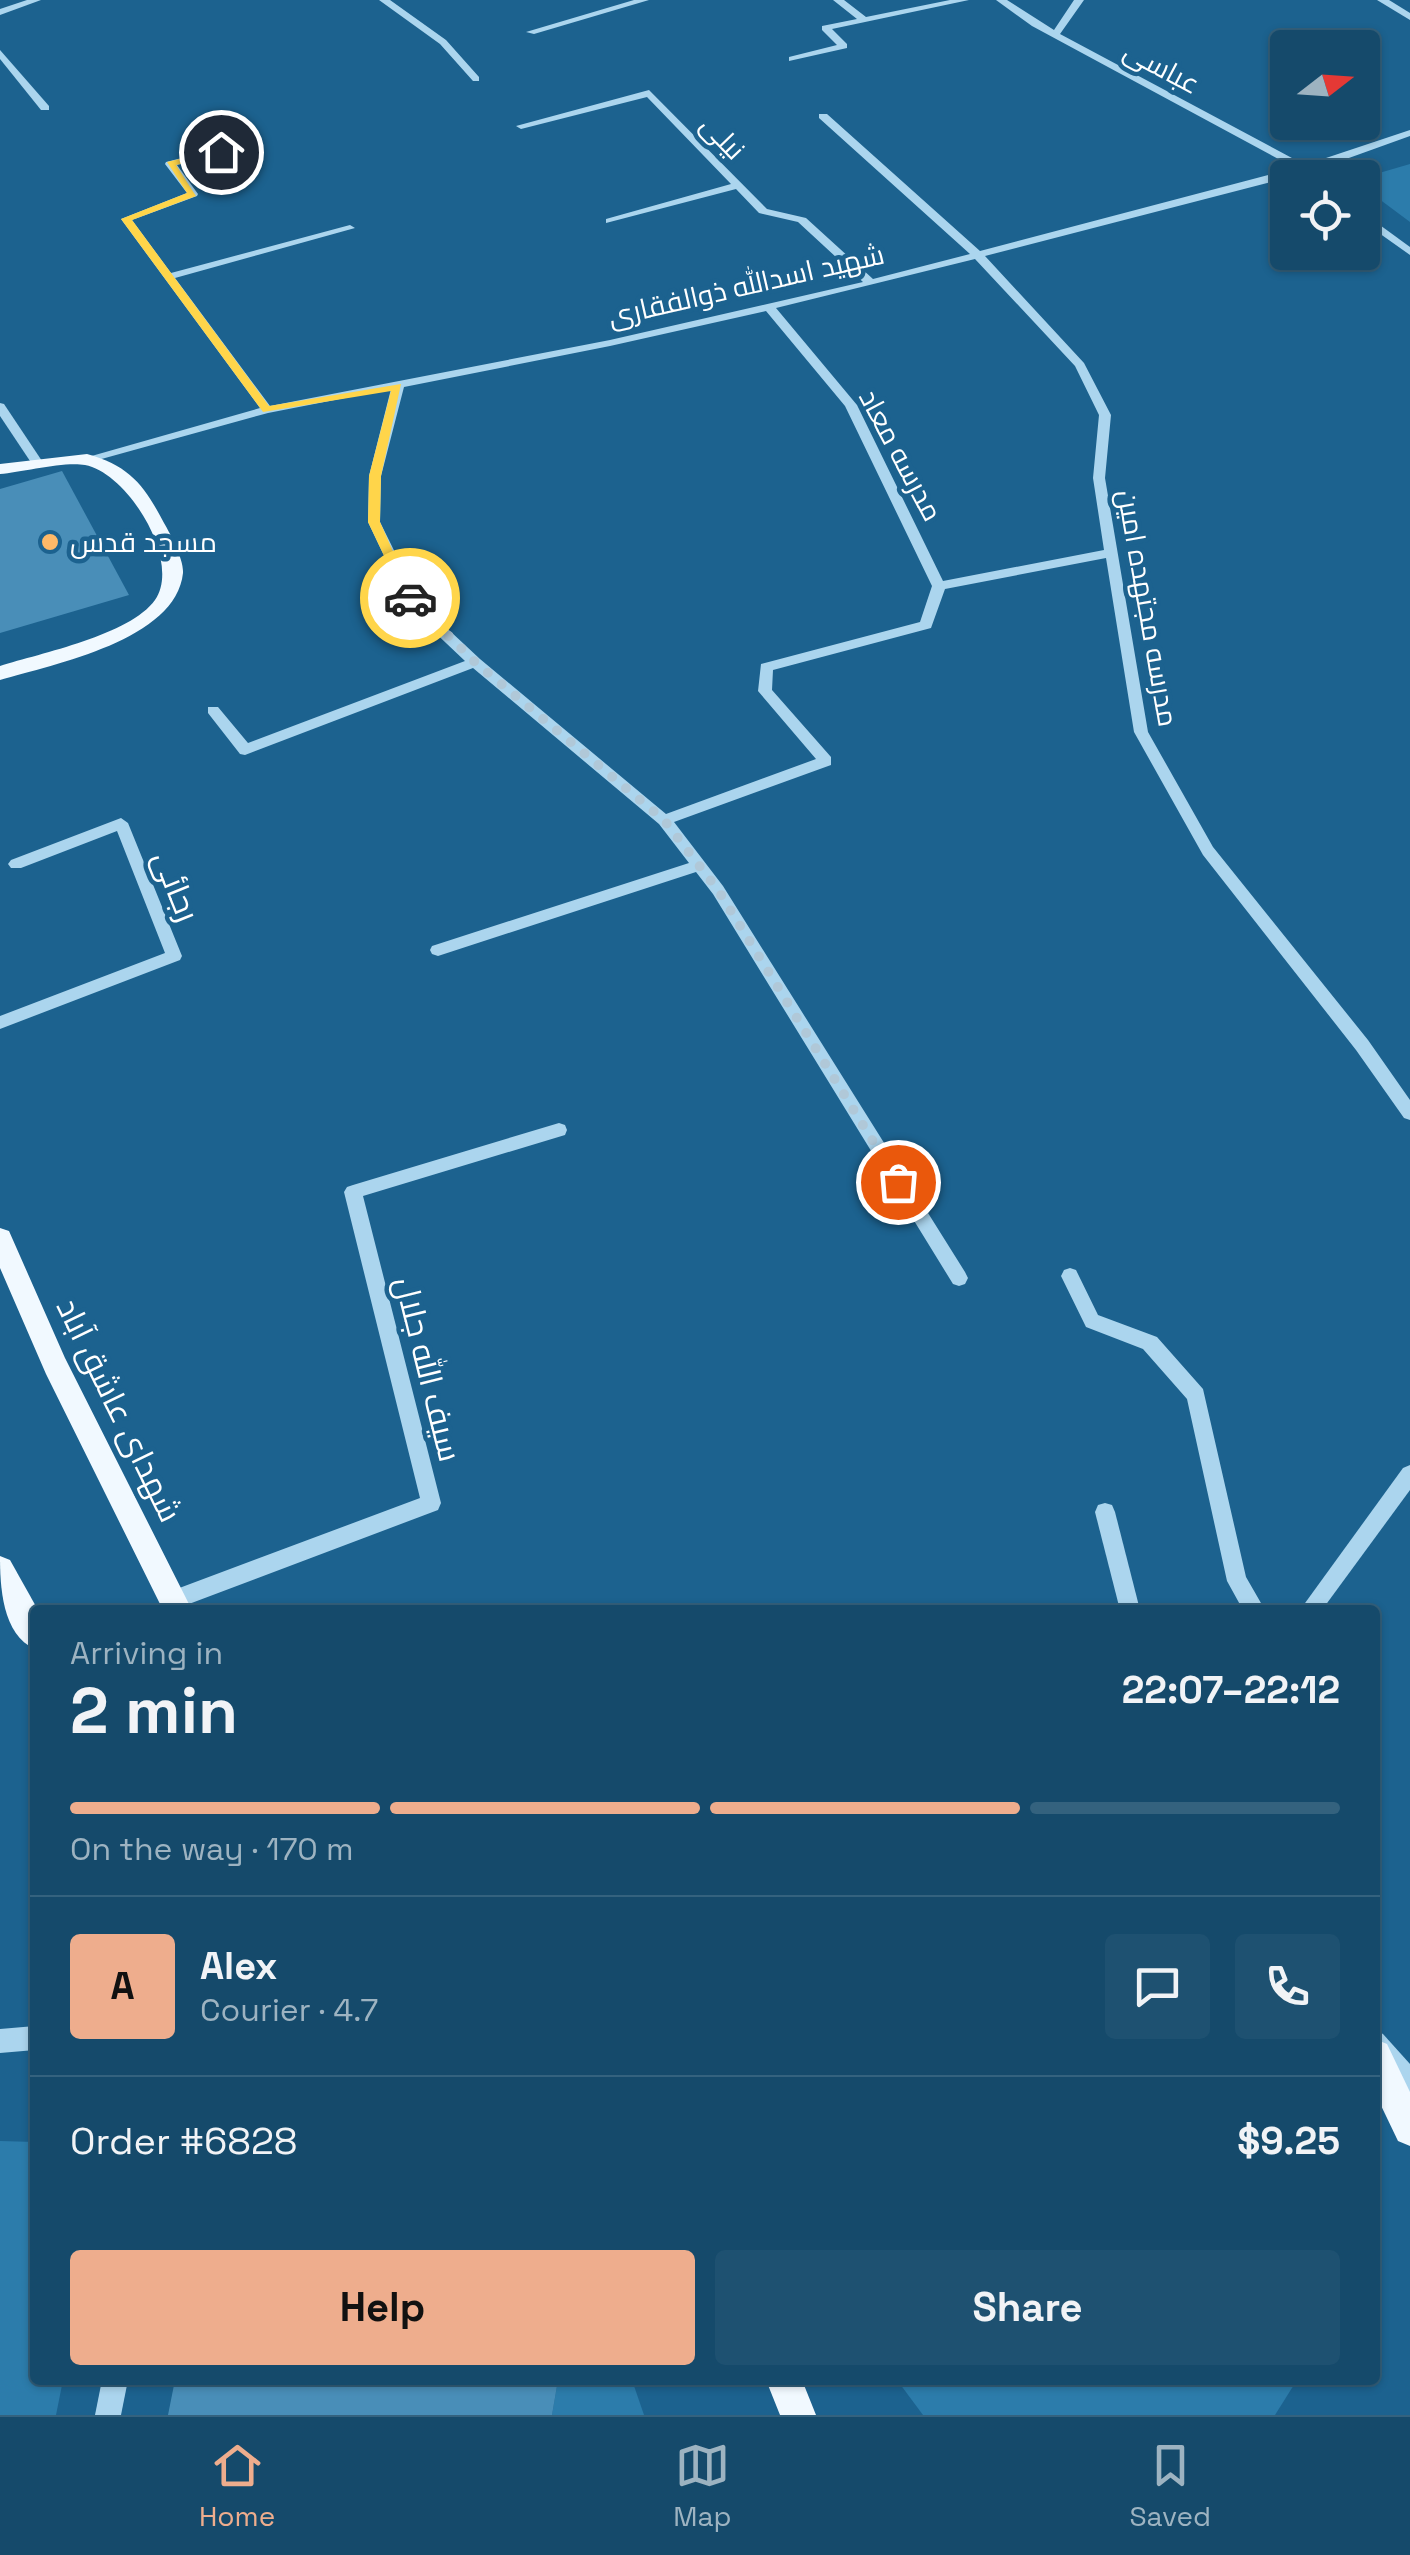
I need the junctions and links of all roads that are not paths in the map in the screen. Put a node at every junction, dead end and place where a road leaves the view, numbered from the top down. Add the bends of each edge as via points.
1 (36, 0) edge
2 (384, 0) edge
3 (644, 0) edge
4 (838, 0) edge
5 (964, 0) edge
6 (1002, 0) edge
7 (1080, 0) edge
8 (1382, 0) edge
9 (0, 12) edge
10 (1410, 17) edge
11 (866, 22) junction
12 (530, 32) dead end
13 (1054, 34) junction
14 (0, 54) edge
15 (792, 60) dead end
16 (476, 80) dead end
17 (45, 108) dead end
18 (824, 116) dead end
19 (521, 126) dead end
20 (1410, 133) edge
21 (221, 152) dead end
22 (1286, 160) edge
23 (1342, 160) edge
24 (1270, 183) edge
25 (738, 186) junction
26 (610, 222) dead end
27 (350, 228) dead end
28 (1380, 229) edge
29 (1410, 252) edge
30 (977, 254) junction
31 (171, 276) junction
32 (871, 282) junction
33 (770, 308) junction
34 (398, 386) junction
35 (0, 407) edge
36 (266, 410) junction
37 (87, 458) junction
38 (38, 464) junction
39 (0, 469) edge
40 (1110, 553) junction
41 (939, 586) junction
42 (475, 662) junction
43 (0, 673) edge
44 (212, 710) dead end
45 (664, 820) junction
46 (16, 864) dead end
47 (699, 866) junction
48 (438, 950) dead end
49 (0, 1023) edge
50 (1410, 1113) edge
51 (559, 1130) dead end
52 (0, 1238) edge
53 (1070, 1276) dead end
54 (959, 1278) dead end
55 (1410, 1474) edge
56 (1105, 1512) dead end
57 (0, 1570) edge
58 (176, 1605) edge
59 (1129, 1605) edge
60 (1253, 1605) edge
61 (1314, 1605) edge
62 (30, 1625) edge
63 (30, 2039) edge
64 (0, 2042) edge
65 (1380, 2048) edge
66 (1380, 2066) edge
67 (1410, 2081) edge
68 (1410, 2129) edge
69 (115, 2385) edge
70 (775, 2385) edge
71 (786, 2385) edge
72 (108, 2415) edge
73 (781, 2415) edge
74 (798, 2415) edge

1 - 9 street
2 - 16 street via 442,42
3 - 12 street
4 - 11 street
5 - 11 street
6 - 13 street, عباسی
7 - 13 street
8 - 10 street
11 - 15 street via 824,28 844,46
13 - 22 street, عباسی
14 - 17 street
18 - 30 street, مدرسه مجتهده امین
19 - 25 street, نیلی via 649,93
20 - 23 street, شهید اسدالله ذوالفقاری
21 - 31 street via 170,164 192,194 126,219
24 - 30 street, شهید اسدالله ذوالفقاری
25 - 26 street
25 - 32 street, نیلی via 763,211 802,220
27 - 31 street
28 - 29 street
30 - 32 street, شهید اسدالله ذوالفقاری
30 - 40 street, مدرسه مجتهده امین via 1080,364 1105,415 1099,478
31 - 36 street
32 - 33 street, شهید اسدالله ذوالفقاری
33 - 34 street, شهید اسدالله ذوالفقاری
33 - 41 street, مدرسه معاد via 850,404
34 - 36 street, شهید اسدالله ذوالفقاری
34 - 42 street via 375,476 374,522 414,605
35 - 38 street
36 - 37 street, شهید اسدالله ذوالفقاری
37 - 38 main road
37 - 43 main road via 130,480 157,526 174,570 163,603 128,631
38 - 39 main road
40 - 41 street
40 - 50 street, مدرسه مجتهده امین via 1141,732 1208,851
41 - 45 street via 926,626 766,667 765,691 826,761
42 - 44 street via 245,750
42 - 45 street
45 - 47 street
46 - 49 street, رجائی via 121,824 174,956
47 - 48 street
47 - 54 street
51 - 58 street, سیف الله جلال via 352,1192 431,1503
52 - 58 main road, شهدای عاشق آباد via 55,1365
53 - 60 street via 1092,1321 1150,1343 1196,1395 1237,1581
55 - 61 street
56 - 59 street
57 - 62 main road
63 - 64 street
65 - 67 street
66 - 68 main road
69 - 72 street
70 - 73 street
71 - 74 main road

